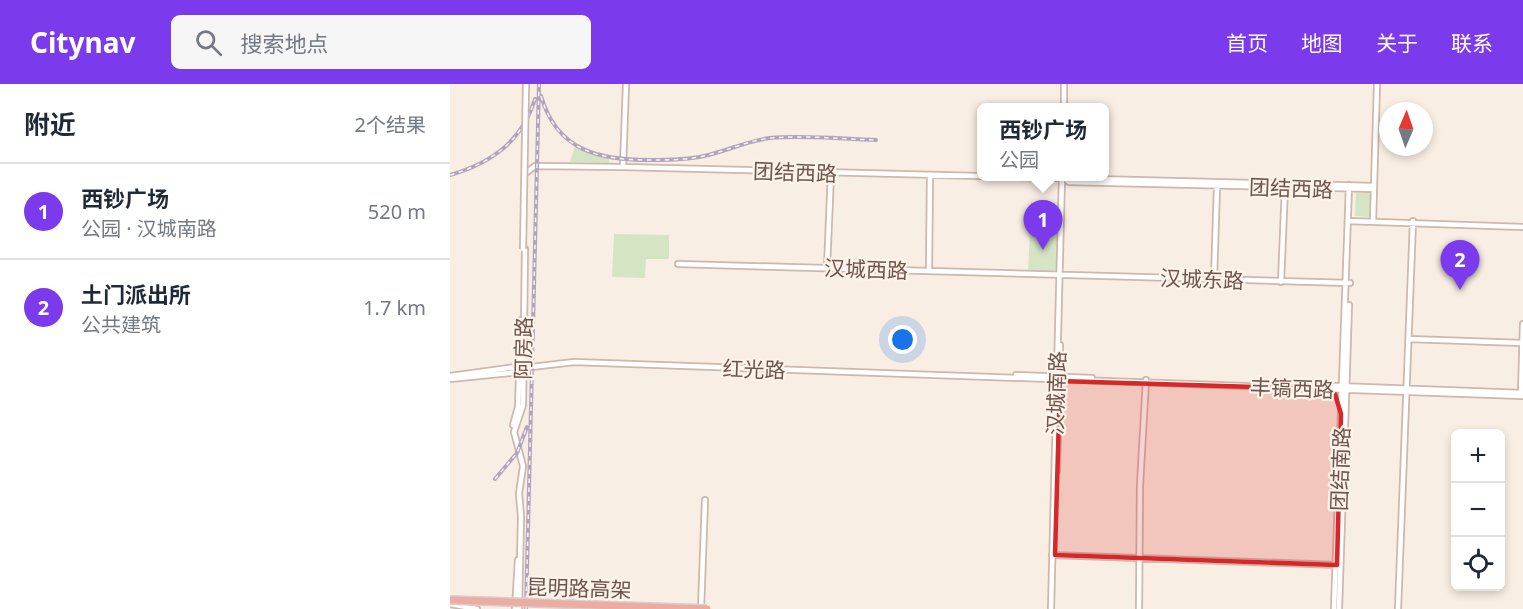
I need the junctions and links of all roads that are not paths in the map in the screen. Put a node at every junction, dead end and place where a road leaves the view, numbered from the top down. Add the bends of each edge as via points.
1 (528, 84) edge
2 (626, 84) edge
3 (1066, 84) edge
4 (1377, 84) edge
5 (1065, 103) edge
6 (624, 167) junction
7 (527, 172) dead end
8 (831, 172) junction
9 (930, 175) junction
10 (977, 176) edge
11 (1109, 179) edge
12 (1064, 181) edge
13 (1068, 181) edge
14 (1217, 186) junction
15 (1350, 187) junction
16 (1284, 188) junction
17 (1374, 188) junction
18 (1349, 220) junction
19 (1373, 221) junction
20 (1413, 222) junction
21 (1523, 226) edge
22 (678, 264) dead end
23 (827, 268) junction
24 (928, 271) junction
25 (1058, 274) junction
26 (1214, 279) junction
27 (1281, 282) junction
28 (1348, 283) junction
29 (1523, 324) edge
30 (1409, 339) junction
31 (1522, 342) edge
32 (521, 369) junction
33 (1347, 372) junction
34 (450, 377) edge
35 (1058, 378) junction
36 (1146, 381) junction
37 (1344, 388) junction
38 (1323, 389) junction
39 (1364, 389) junction
40 (1407, 390) junction
41 (1522, 394) edge
42 (1344, 415) junction
43 (705, 500) dead end
44 (1054, 555) junction
45 (1140, 558) junction
46 (1338, 565) junction
47 (450, 602) edge
48 (477, 609) edge
49 (517, 609) edge
50 (608, 609) edge
51 (701, 609) edge
52 (707, 609) edge
53 (1052, 609) edge
54 (1139, 609) edge
55 (1334, 609) edge
56 (1340, 609) edge
57 (1398, 609) edge

1 - 32 street, 阿房路, bridge
2 - 6 street
3 - 5 street
4 - 17 street
6 - 7 street, 团结西路 via 535,166
6 - 8 street, 团结西路
8 - 9 street, 团结西路
8 - 23 street
9 - 10 street, 团结西路
9 - 24 street
11 - 15 street, 团结西路
12 - 25 street, 汉城南路
13 - 14 street, 团结西路
14 - 16 street, 团结西路
14 - 26 street
15 - 16 street, 团结西路
15 - 17 street, 团结西路
15 - 18 street, 团结南路
16 - 27 street
17 - 19 street
18 - 19 street
18 - 28 street, 团结南路
19 - 20 street
20 - 21 street
20 - 30 street
22 - 23 street, 汉城西路
23 - 24 street, 汉城西路
24 - 25 street, 汉城西路
25 - 26 street, 汉城东路
25 - 35 street, 汉城南路
26 - 27 street, 汉城东路
27 - 28 street, 汉城东路
28 - 33 street, 团结南路
28 - 37 street, 团结南路
29 - 31 street
30 - 31 street
30 - 40 street
31 - 41 street
32 - 34 street, 红光路
32 - 35 street, 红光路 via 574,362
32 - 49 street, 阿房路 via 512,430 521,472 516,496
33 - 37 street, 团结南路
33 - 39 street via 1351,382
35 - 36 street, 丰镐西路
35 - 44 street, 汉城南路
36 - 37 street, 丰镐西路
36 - 38 street, 丰镐西路
36 - 45 street
37 - 38 street, 丰镐西路
37 - 39 street, 丰镐西路
37 - 42 street, 团结南路
38 - 42 street via 1337,396
39 - 40 street, 丰镐西路
39 - 42 street via 1350,396
40 - 41 street, 丰镐西路
40 - 57 street
42 - 46 street, 团结南路
43 - 51 street
44 - 45 street
44 - 53 street, 汉城南路
45 - 46 street
45 - 54 street
46 - 55 street, 团结南路
46 - 56 street, 团结南路
47 - 48 street
47 - 50 highway, 昆明路高架, bridge
47 - 52 highway, 昆明路高架, bridge

